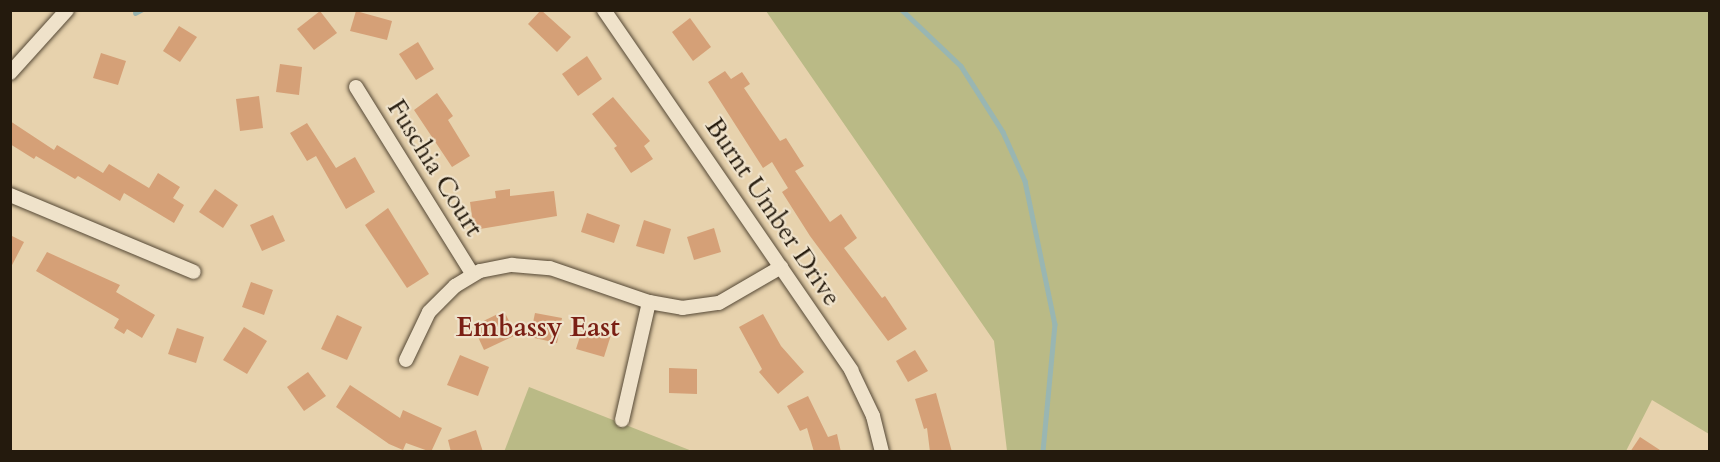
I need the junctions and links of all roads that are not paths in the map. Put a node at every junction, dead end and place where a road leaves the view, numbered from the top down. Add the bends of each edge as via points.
1 (67, 10) edge
2 (604, 10) edge
3 (10, 73) edge
4 (356, 87) dead end
5 (10, 195) edge
6 (782, 267) junction
7 (194, 272) dead end
8 (473, 275) junction
9 (650, 302) junction
10 (406, 360) dead end
11 (622, 420) dead end
12 (882, 452) edge

1 - 3 street
2 - 6 street, Burnt Umber Drive
4 - 8 street, Fuschia Court
5 - 7 street
6 - 9 street via 718,303 682,308
6 - 12 street, Burnt Umber Drive via 852,370 873,416
8 - 9 street via 498,267 531,264
8 - 10 street via 429,312
9 - 11 street

